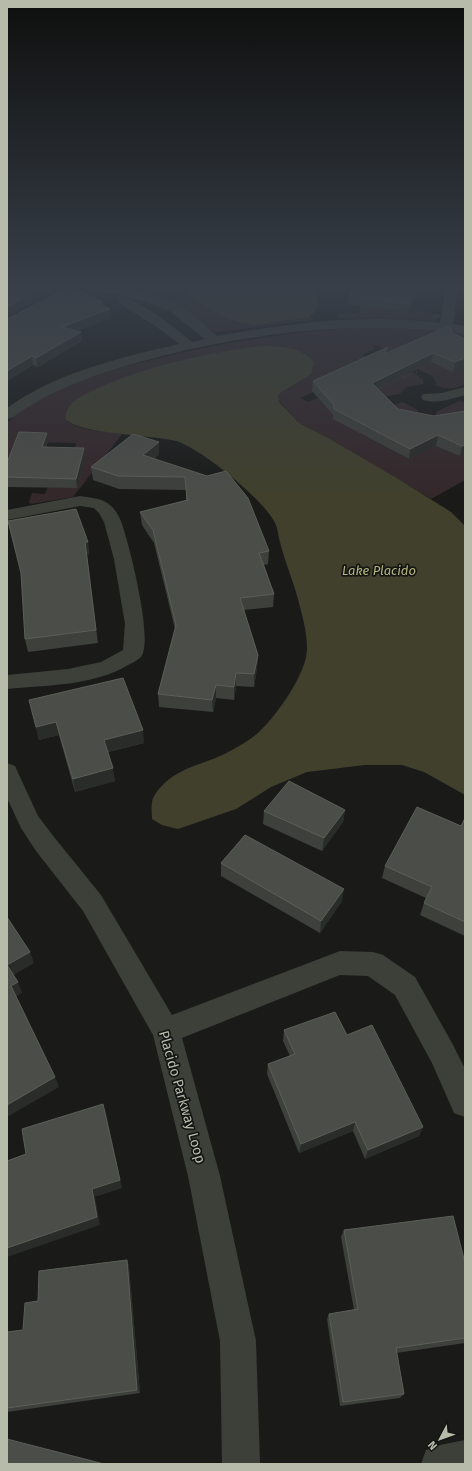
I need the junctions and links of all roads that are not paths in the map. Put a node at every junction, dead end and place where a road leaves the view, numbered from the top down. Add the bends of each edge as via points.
1 (147, 357) edge
2 (465, 391) edge
3 (428, 397) dead end
4 (7, 415) edge
5 (7, 515) edge
6 (7, 682) edge
7 (7, 772) edge
8 (166, 1031) junction
9 (465, 1102) edge
10 (465, 1459) edge
11 (241, 1464) edge
12 (440, 1464) edge

1 - 4 street via 63,382 34,396
2 - 3 street via 442,397
5 - 6 street via 80,501 99,504 113,522 135,624 133,653 107,668 68,676
7 - 8 street, Placido Parkway Loop via 29,821 92,903
8 - 9 street via 340,963 373,964 405,986
8 - 11 street, Placido Parkway Loop via 204,1176 238,1340
10 - 12 street

